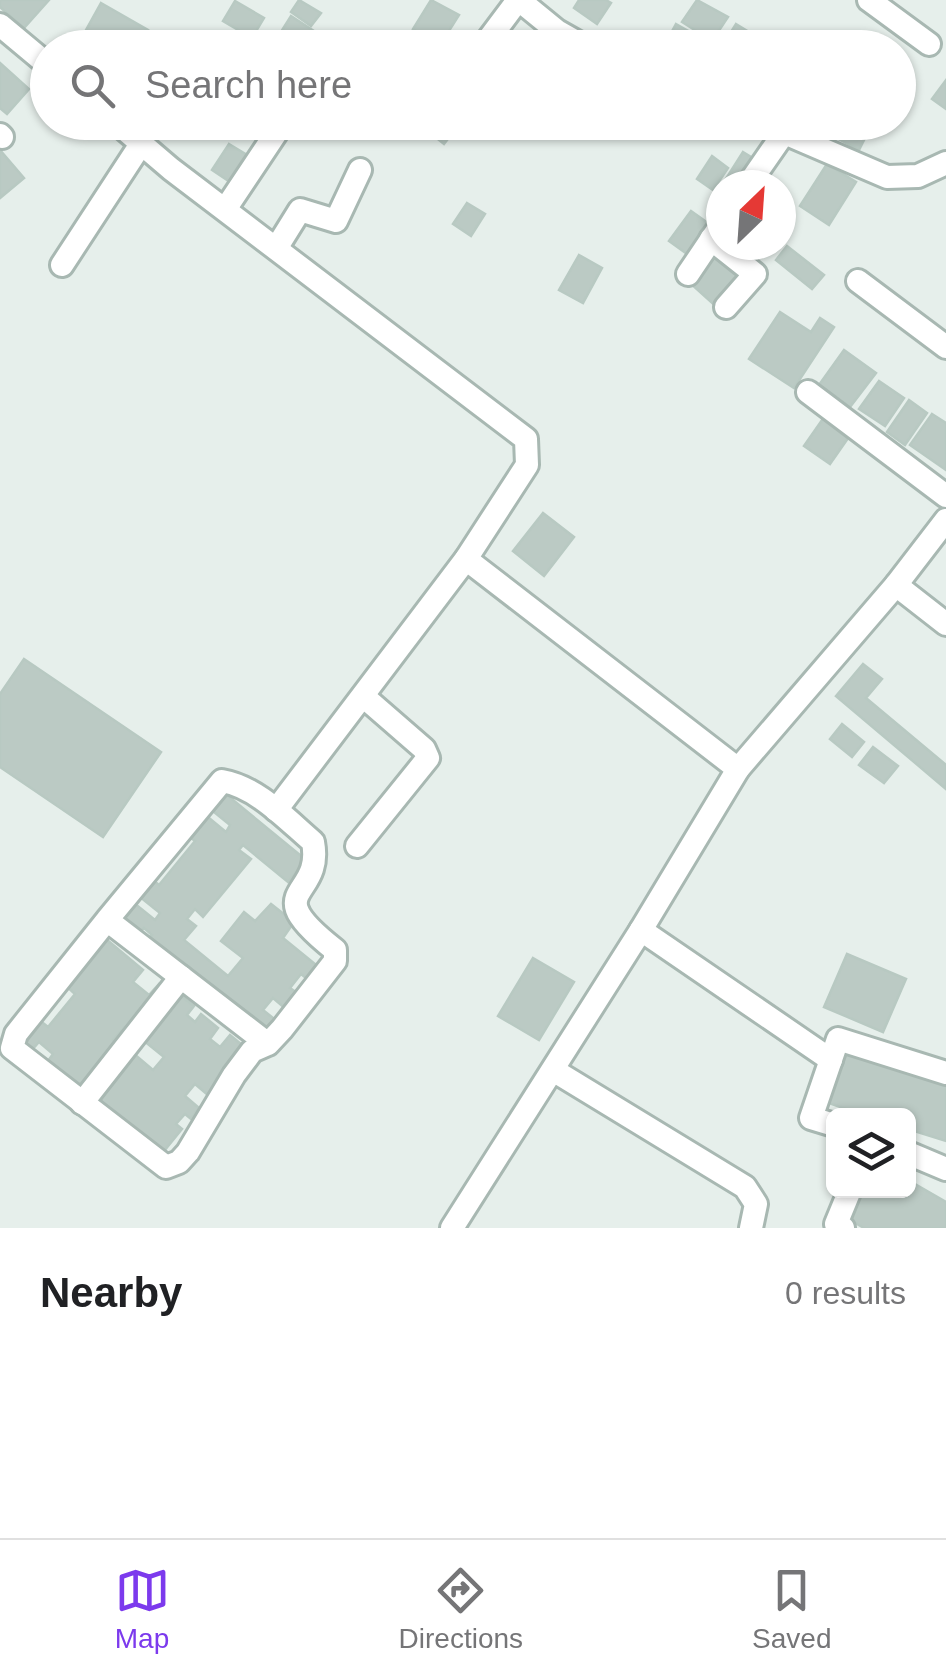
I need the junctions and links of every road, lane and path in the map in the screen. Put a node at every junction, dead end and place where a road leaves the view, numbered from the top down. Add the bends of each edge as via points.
1 (519, 0) edge
2 (868, 0) edge
3 (0, 25) edge
4 (496, 30) edge
5 (556, 30) edge
6 (910, 30) edge
7 (916, 35) edge
8 (929, 44) dead end
9 (30, 50) edge
10 (136, 140) edge
11 (271, 140) edge
12 (779, 140) edge
13 (800, 140) edge
14 (141, 144) junction
15 (946, 163) edge
16 (360, 170) dead end
17 (758, 170) edge
18 (226, 208) junction
19 (277, 247) junction
20 (706, 247) edge
21 (742, 260) edge
22 (62, 265) dead end
23 (688, 274) dead end
24 (858, 281) dead end
25 (726, 308) dead end
26 (946, 347) edge
27 (808, 392) dead end
28 (946, 496) edge
29 (946, 520) edge
30 (466, 559) junction
31 (896, 586) junction
32 (946, 624) edge
33 (363, 696) junction
34 (738, 768) junction
35 (276, 810) junction
36 (357, 846) dead end
37 (107, 920) junction
38 (641, 930) junction
39 (181, 977) junction
40 (268, 1044) junction
41 (831, 1060) junction
42 (553, 1070) junction
43 (946, 1073) edge
44 (82, 1103) junction
45 (826, 1123) edge
46 (916, 1157) edge
47 (946, 1170) edge
48 (847, 1198) edge
49 (459, 1226) edge
50 (751, 1228) edge
51 (843, 1228) edge

1 - 4 street
1 - 5 street
2 - 6 street
3 - 9 street
7 - 8 street
10 - 14 street
11 - 18 street
12 - 17 street
13 - 15 street via 887,177 918,176
14 - 18 street
14 - 22 street
16 - 19 street via 336,222 300,210
18 - 19 street
19 - 30 street via 526,439 527,466
20 - 23 street
21 - 25 street via 755,274
24 - 26 street
27 - 28 street
29 - 31 street
30 - 33 street
30 - 34 street
31 - 32 street
31 - 34 street
33 - 35 street
33 - 36 street via 428,758
34 - 38 street
35 - 37 street via 240,784 222,781
35 - 40 street via 314,842 315,865 295,898 297,914 336,956
37 - 39 street
37 - 44 street via 12,1042
38 - 41 street
38 - 42 street
39 - 40 street
39 - 44 street
40 - 44 street via 252,1051 188,1152 166,1167
41 - 43 street via 838,1040
41 - 45 street via 811,1118
42 - 49 street
42 - 50 street via 745,1187 756,1204
46 - 47 street
48 - 51 street via 836,1224

